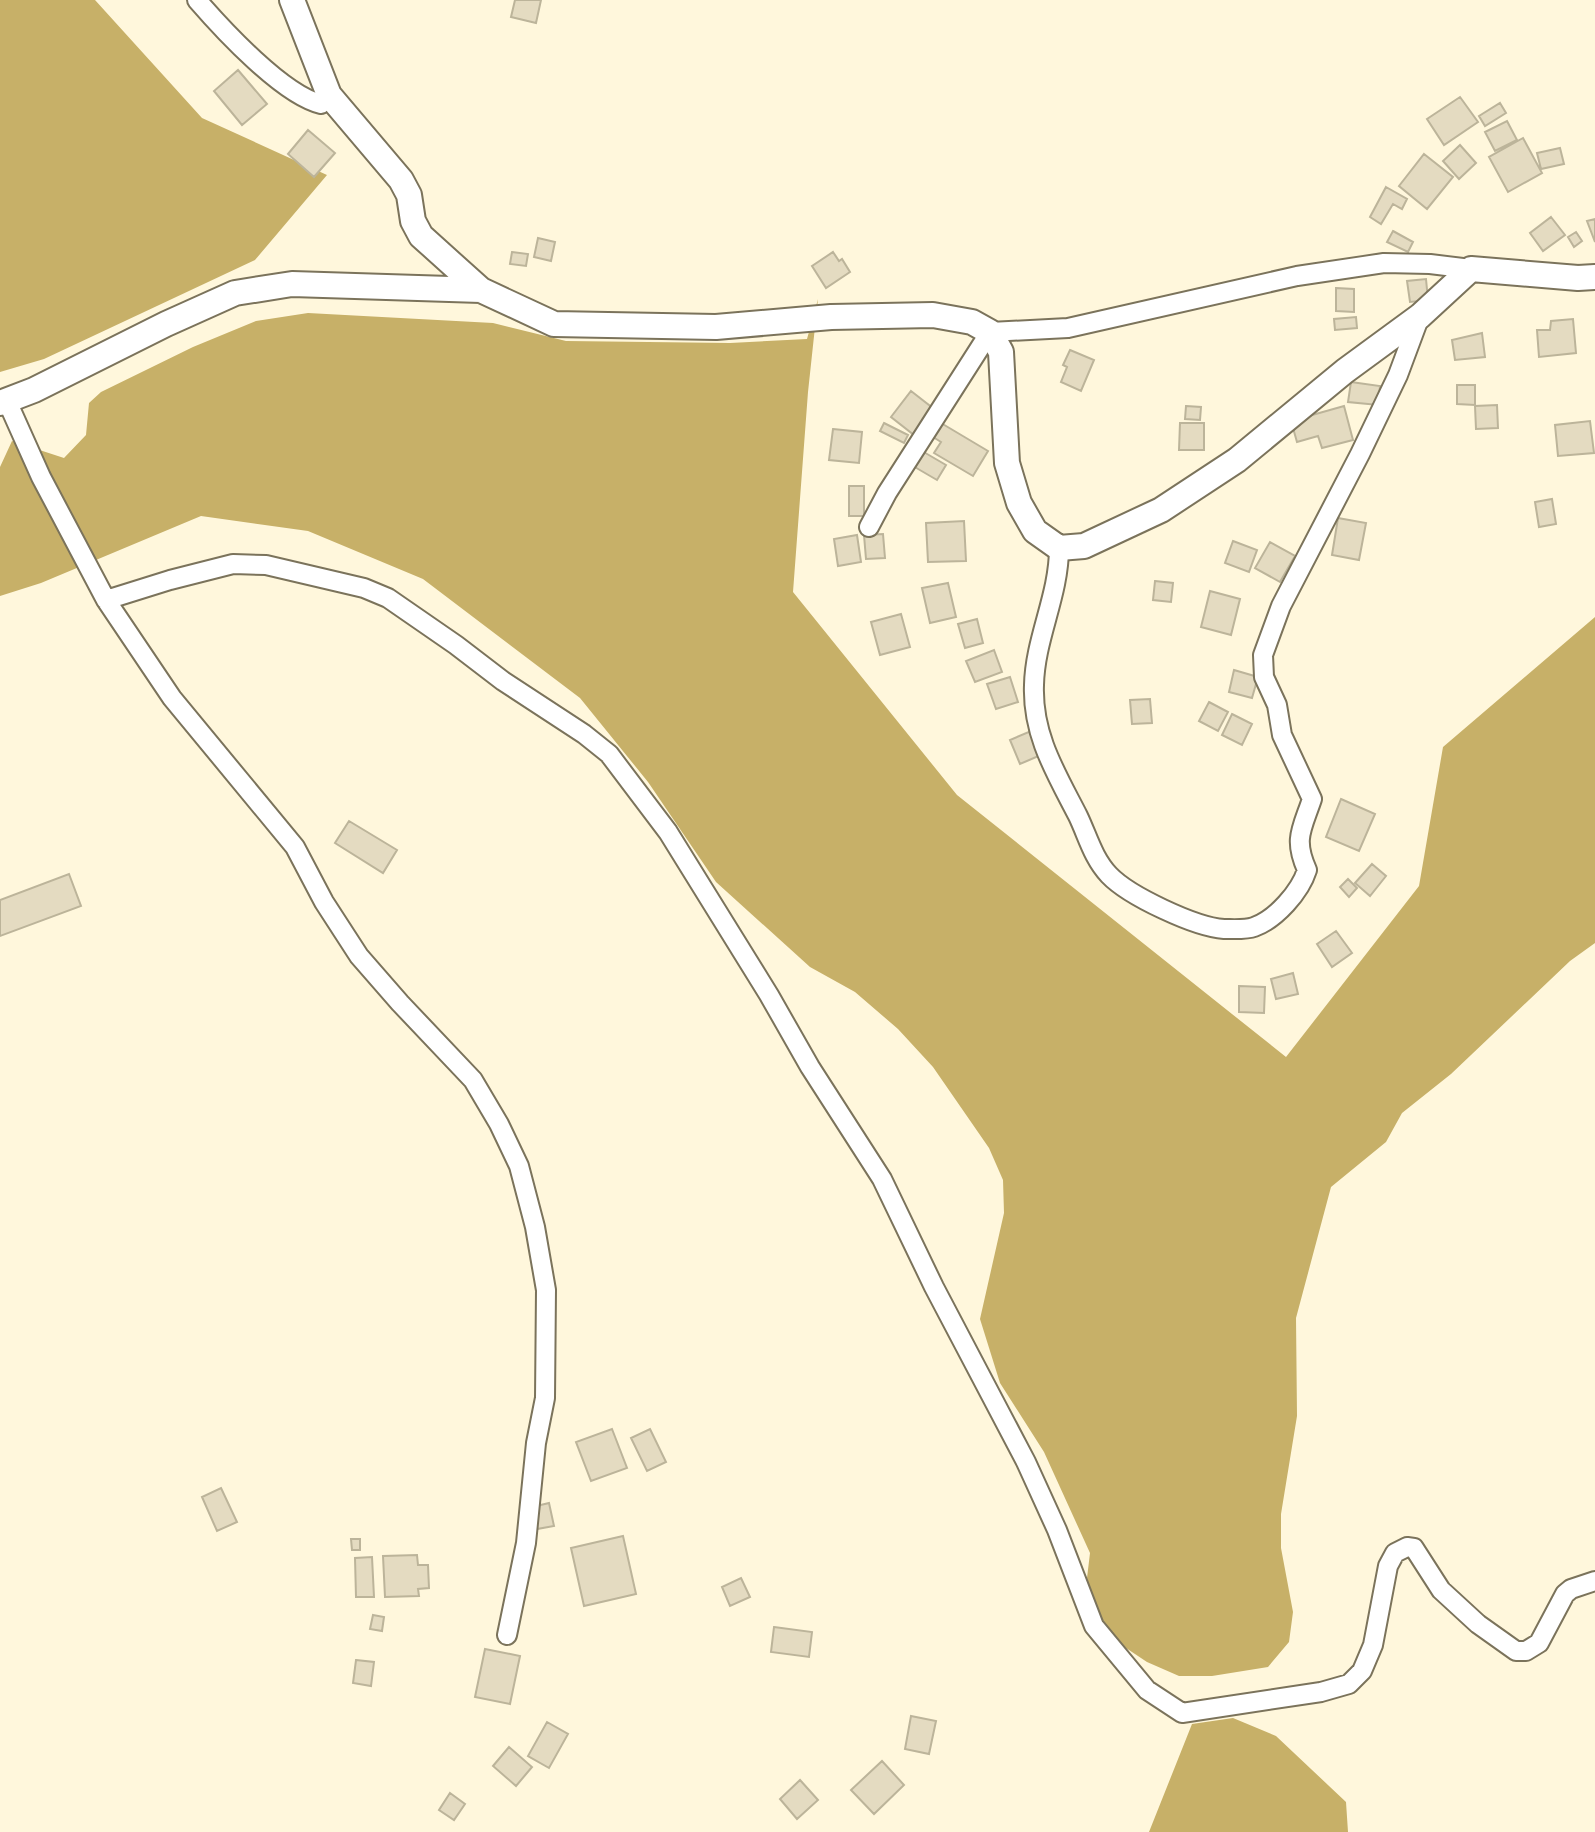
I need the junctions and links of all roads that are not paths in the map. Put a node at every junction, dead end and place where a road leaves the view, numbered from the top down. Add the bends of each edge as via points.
1 (197, 0) edge
2 (292, 0) edge
3 (329, 95) junction
4 (1471, 269) junction
5 (1595, 277) edge
6 (481, 290) junction
7 (1420, 316) junction
8 (990, 332) junction
9 (4, 402) edge
10 (869, 527) dead end
11 (1059, 548) junction
12 (106, 600) junction
13 (1595, 1581) edge
14 (507, 1635) dead end

1 - 3 street via 232,40 299,95 321,104
2 - 3 street
3 - 6 street via 401,180 421,236
4 - 5 street
4 - 7 street
4 - 8 street via 1384,263 1297,276 1068,328
6 - 8 street via 554,324 716,327 933,315 972,322
6 - 9 street via 292,284 235,293
7 - 11 street via 1237,460 1161,510 1084,546
7 - 11 street via 1398,375 1281,606 1263,655 1264,677 1277,705 1282,735 1312,799 1298,841 1307,870 1303,883 1271,918 1252,928 1197,924 1111,877 1094,855 1044,750 1034,713 1036,658 1059,573
8 - 10 street
8 - 11 street via 1001,352 1007,463 1019,503 1035,531
9 - 12 street
12 - 13 street via 233,564 266,565 364,588 388,598 609,754 668,832 882,1179 1026,1462 1094,1626 1147,1690 1182,1713 1349,1684 1362,1671 1373,1645 1388,1566 1395,1553 1407,1547 1414,1548 1441,1590 1516,1651 1539,1643 1565,1594
12 - 14 street via 172,698 295,847 359,956 473,1080 519,1166 546,1290 545,1398 526,1543

